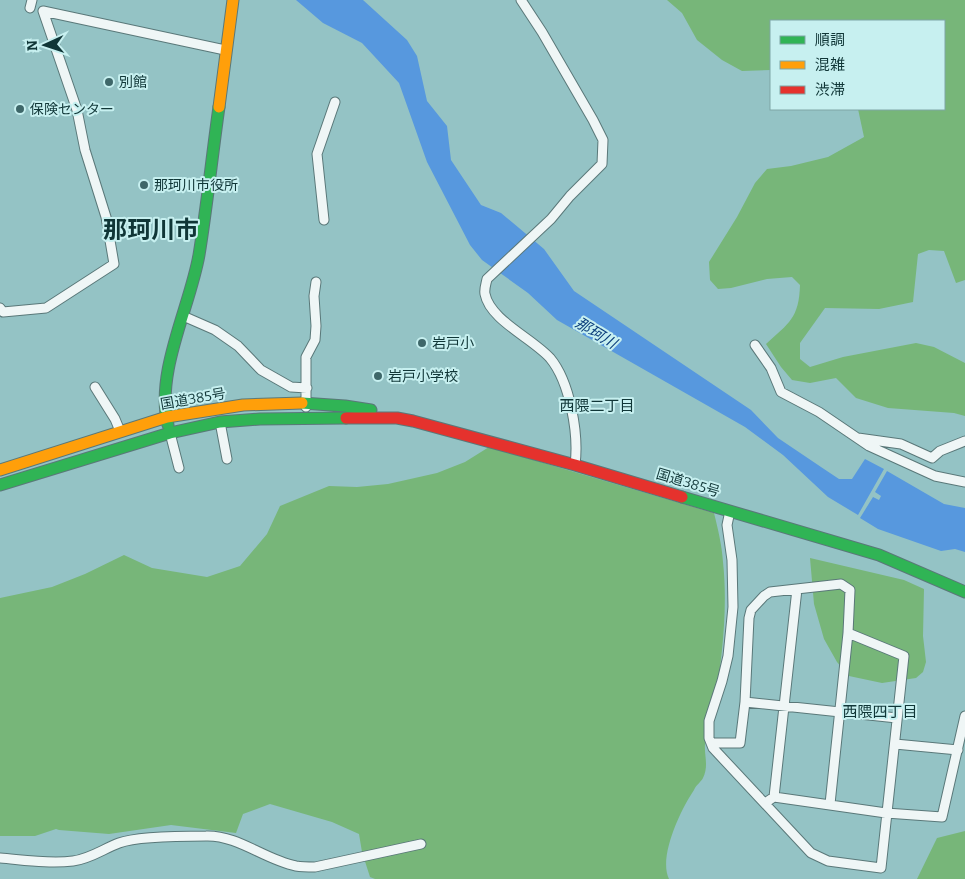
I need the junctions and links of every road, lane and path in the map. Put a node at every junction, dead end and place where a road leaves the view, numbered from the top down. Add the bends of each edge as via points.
1 (233, 0) edge
2 (521, 0) edge
3 (225, 50) junction
4 (335, 102) dead end
5 (324, 220) dead end
6 (316, 282) dead end
7 (0, 308) edge
8 (183, 316) junction
9 (755, 345) dead end
10 (95, 387) dead end
11 (307, 388) junction
12 (306, 403) junction
13 (166, 417) junction
14 (307, 418) junction
15 (397, 418) junction
16 (220, 422) junction
17 (120, 431) junction
18 (170, 433) junction
19 (856, 437) junction
20 (965, 441) edge
21 (227, 459) dead end
22 (575, 465) junction
23 (178, 468) dead end
24 (0, 470) edge
25 (965, 482) edge
26 (0, 485) edge
27 (730, 511) junction
28 (797, 589) junction
29 (965, 592) edge
30 (848, 634) junction
31 (745, 702) junction
32 (785, 706) junction
33 (840, 712) junction
34 (965, 716) edge
35 (897, 718) junction
36 (711, 743) junction
37 (896, 744) junction
38 (958, 750) junction
39 (774, 797) junction
40 (765, 803) junction
41 (830, 804) junction
42 (886, 813) junction
43 (421, 844) dead end
44 (0, 858) edge

1 - 3 main road
2 - 22 street via 603,140 602,164 537,233 487,279 484,292 490,307 532,341 559,373 571,407 577,452
3 - 7 street via 43,11 77,110 85,150 106,217 114,264 46,308 3,312
3 - 8 main road via 199,255
4 - 5 street via 317,154
6 - 11 street via 315,340 306,357
8 - 11 street via 215,330 238,346 261,370 278,380 291,387
8 - 13 main road via 166,376
9 - 19 street via 771,368 781,392
10 - 17 street
11 - 12 street
12 - 13 main road, 国道385号 via 257,404
12 - 14 street
12 - 15 main road, 国道385号 via 374,410
13 - 17 main road, 国道385号
13 - 18 main road
14 - 15 main road, 国道385号
14 - 16 main road, 国道385号
15 - 22 main road, 国道385号
16 - 18 main road, 国道385号
16 - 21 street
17 - 24 main road, 国道385号
18 - 23 street
18 - 26 main road, 国道385号
19 - 20 street via 900,444 932,458 940,450
19 - 25 street via 935,476
22 - 27 main road, 国道385号
27 - 29 main road, 国道385号 via 879,555
27 - 36 street via 727,525 733,607 728,656 709,721
28 - 30 street via 841,584 850,590
28 - 31 street via 770,592 751,610
28 - 32 street
30 - 33 street
30 - 35 street via 904,656
31 - 32 street
31 - 36 street via 740,743
32 - 33 street
32 - 39 street
33 - 35 street
33 - 41 street
34 - 38 street
35 - 37 street
36 - 40 street via 721,758
37 - 38 street
37 - 42 street
38 - 42 street via 942,817
39 - 40 street
39 - 41 street
40 - 42 street via 819,858 881,868
41 - 42 street
43 - 44 street via 298,867 237,842 208,836 132,839 75,861

